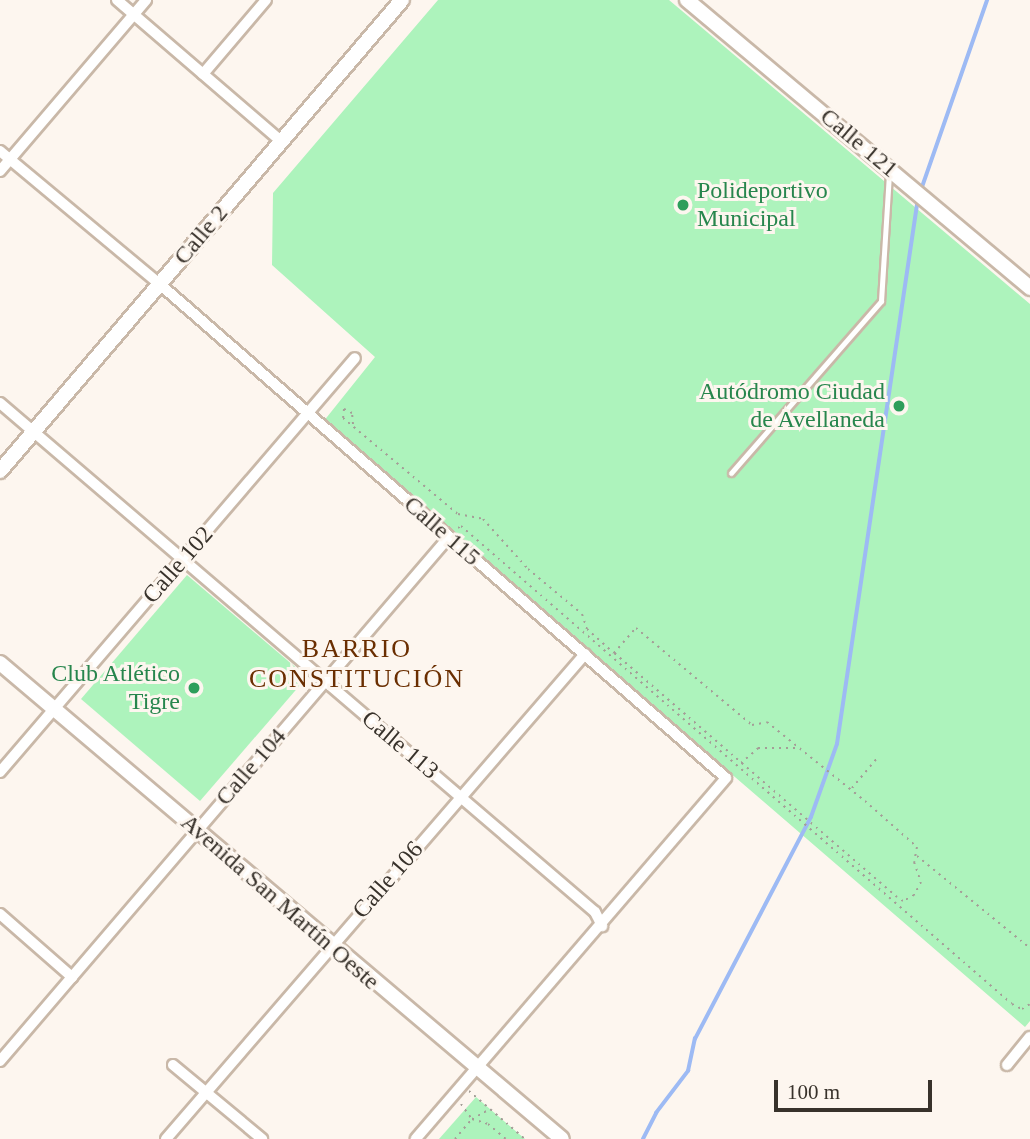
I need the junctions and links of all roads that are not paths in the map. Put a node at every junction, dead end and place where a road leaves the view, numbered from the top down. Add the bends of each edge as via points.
1 (117, 0) edge
2 (146, 0) edge
3 (266, 0) edge
4 (401, 0) edge
5 (687, 0) edge
6 (134, 15) junction
7 (203, 74) junction
8 (281, 141) junction
9 (0, 151) edge
10 (10, 159) junction
11 (890, 168) junction
12 (0, 171) edge
13 (160, 284) junction
14 (1030, 288) edge
15 (355, 358) dead end
16 (0, 403) edge
17 (308, 415) junction
18 (33, 432) junction
19 (0, 471) edge
20 (731, 473) dead end
21 (449, 537) junction
22 (183, 559) junction
23 (585, 654) junction
24 (0, 663) edge
25 (325, 681) junction
26 (54, 709) junction
27 (0, 772) edge
28 (461, 797) junction
29 (196, 831) junction
30 (0, 914) edge
31 (602, 926) junction
32 (331, 946) junction
33 (72, 976) junction
34 (1030, 1037) edge
35 (0, 1061) edge
36 (173, 1065) dead end
37 (1007, 1065) dead end
38 (476, 1071) junction
39 (207, 1092) junction
40 (166, 1139) edge
41 (262, 1139) edge
42 (415, 1139) edge
43 (562, 1139) edge

1 - 6 street
2 - 6 street
3 - 7 street
4 - 8 street, Calle 2
5 - 11 street, Calle 121
6 - 7 street
6 - 10 street
7 - 8 street
8 - 13 street, Calle 2
9 - 10 street, Calle 115
10 - 12 street
10 - 13 street, Calle 115
11 - 14 street, Calle 121
11 - 20 lane via 881,301
13 - 17 street, Calle 115
13 - 18 street, Calle 2
15 - 17 street, Calle 102
16 - 18 street, Calle 113
17 - 21 street, Calle 115
17 - 22 street, Calle 102
18 - 19 street, Calle 2
18 - 22 street, Calle 113
21 - 23 street, Calle 115
21 - 25 street, Calle 104
22 - 25 street, Calle 113
22 - 26 street, Calle 102
23 - 28 street, Calle 106
23 - 31 street, Calle 115 via 726,778
24 - 26 street, Avenida San Martín Oeste
25 - 28 street, Calle 113
25 - 29 street, Calle 104
26 - 27 street, Calle 102
26 - 29 street, Avenida San Martín Oeste
28 - 31 street, Calle 113 via 595,912
28 - 32 street, Calle 106
29 - 32 street, Avenida San Martín Oeste
29 - 33 street, Calle 104
30 - 33 street
31 - 38 street
32 - 38 street, Avenida San Martín Oeste
32 - 39 street, Calle 106
33 - 35 street, Calle 104
34 - 37 street
36 - 39 street
38 - 42 street
38 - 43 street, Avenida San Martín Oeste
39 - 40 street, Calle 106
39 - 41 street

